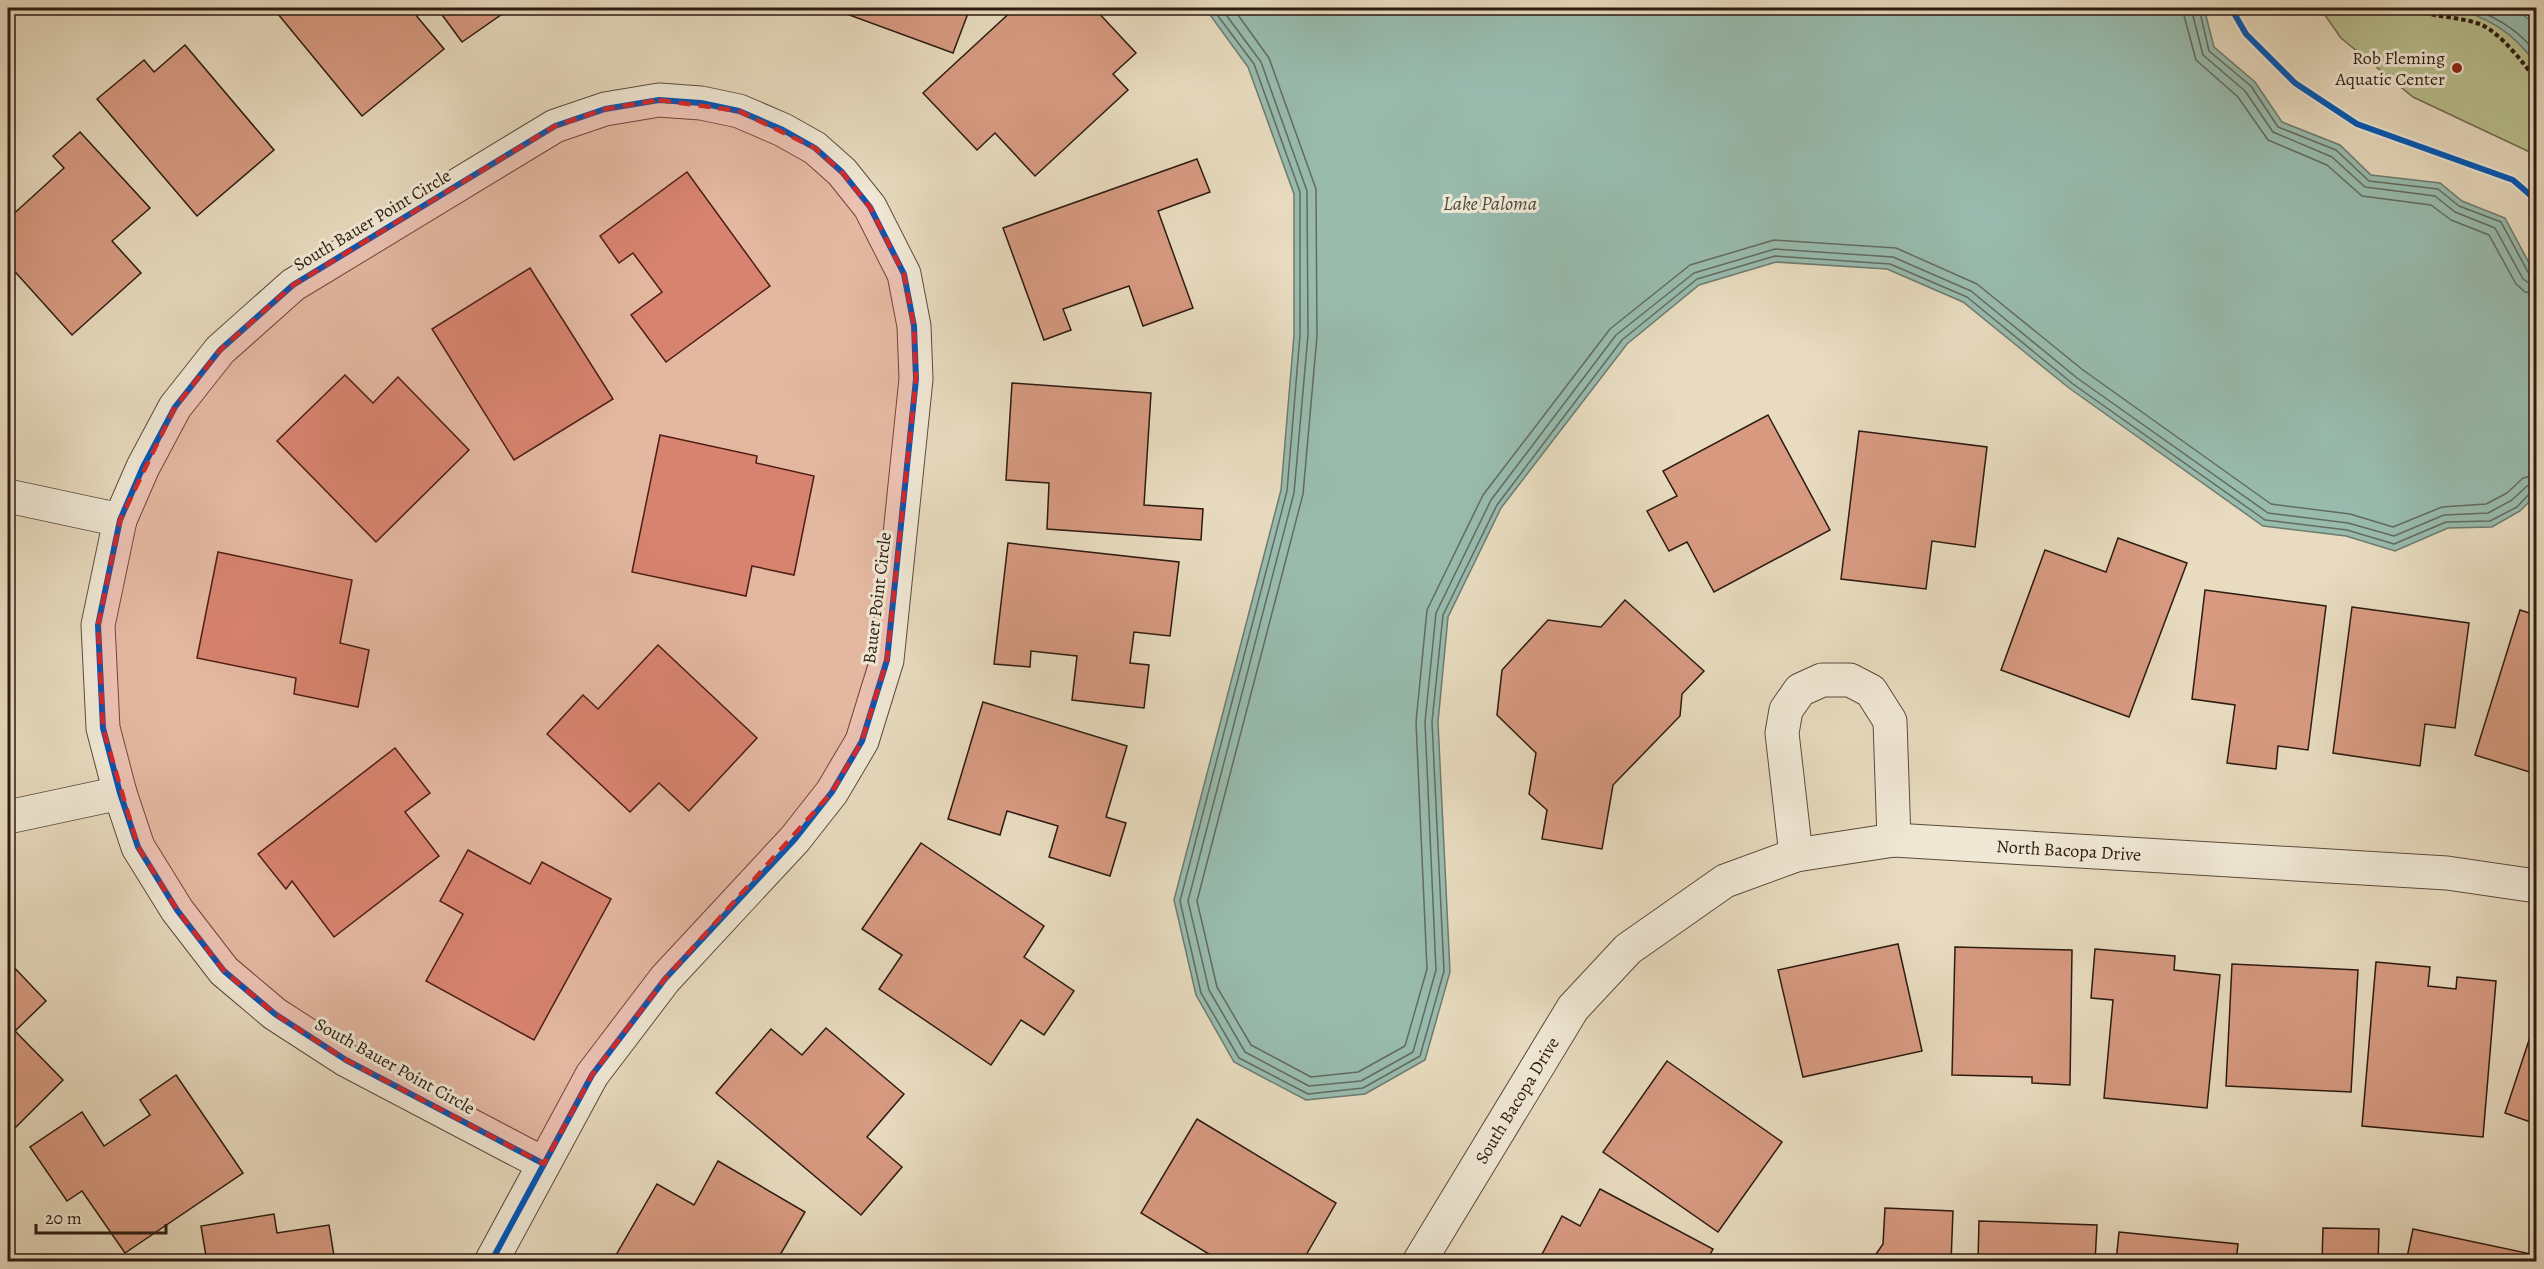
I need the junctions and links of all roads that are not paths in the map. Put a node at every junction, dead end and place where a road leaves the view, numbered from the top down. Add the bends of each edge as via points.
1 (739, 111) joint
2 (8, 496) edge
3 (120, 520) junction
4 (120, 793) junction
5 (8, 817) edge
6 (1894, 840) junction
7 (1796, 855) junction
8 (2536, 886) edge
9 (1628, 949) joint
10 (544, 1164) junction
11 (491, 1262) edge
12 (1419, 1262) edge

1 - 3 street, South Bauer Point Circle via 701,102 659,99 604,109 555,126 293,285 220,350 175,407
1 - 10 street, Bauer Point Circle via 815,148 842,172 870,207 904,274 914,326 916,379 887,660 862,741 832,792 795,839 658,989 592,1075
2 - 3 street
3 - 4 street, South Bauer Point Circle via 98,626 102,728
4 - 5 street
4 - 10 street, South Bauer Point Circle via 138,847 177,910 224,971 275,1014 346,1060
6 - 7 street, North Bacopa Drive
6 - 7 street via 1890,721 1871,691 1850,680 1822,680 1800,690 1786,710 1782,733
6 - 8 street, North Bacopa Drive via 2447,873
7 - 9 street, North Bacopa Drive via 1725,881
9 - 12 street, South Bacopa Drive via 1573,1008
10 - 11 street, Bauer Point Circle

